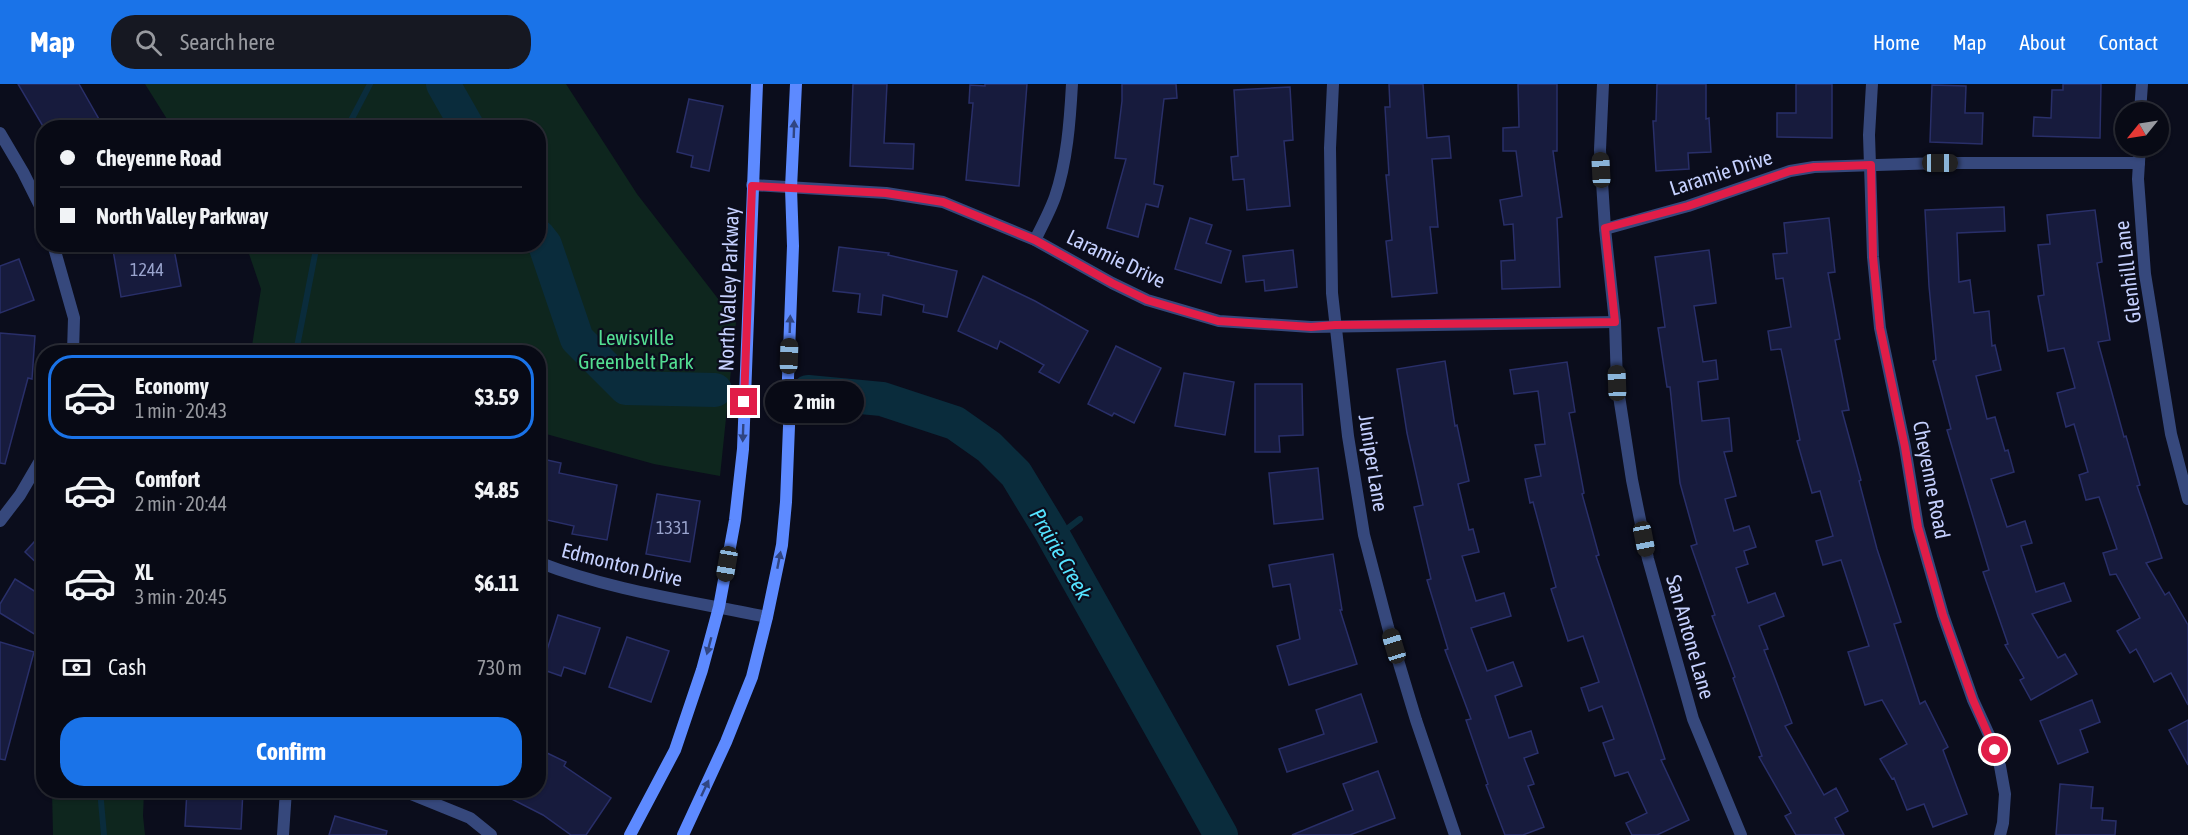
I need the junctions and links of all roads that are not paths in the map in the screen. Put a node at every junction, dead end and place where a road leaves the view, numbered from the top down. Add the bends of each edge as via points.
1 (757, 84) edge
2 (796, 84) edge
3 (1072, 84) edge
4 (1333, 84) edge
5 (1604, 84) edge
6 (1872, 84) edge
7 (2142, 84) edge
8 (2141, 102) edge
9 (0, 133) edge
10 (2139, 156) edge
11 (2139, 163) junction
12 (1871, 165) junction
13 (752, 186) junction
14 (791, 188) junction
15 (36, 198) edge
16 (1605, 228) junction
17 (1035, 240) junction
18 (55, 252) edge
19 (1615, 322) junction
20 (1335, 325) junction
21 (73, 345) edge
22 (36, 468) edge
23 (2188, 498) edge
24 (0, 521) edge
25 (546, 565) edge
26 (719, 607) junction
27 (768, 617) junction
28 (285, 798) edge
29 (421, 798) edge
30 (283, 835) edge
31 (491, 835) edge
32 (630, 835) edge
33 (683, 835) edge
34 (1455, 835) edge
35 (1741, 835) edge
36 (2000, 835) edge

1 - 13 street, North Valley Parkway
14 -> 2 street
3 - 17 street via 1061,176
4 - 20 street, Juniper Lane via 1330,148
5 - 16 street, San Antone Lane via 1600,150
6 - 12 street, Cheyenne Road
7 - 8 street
9 - 15 street
10 - 11 street, Glenhill Lane
11 - 12 street, Laramie Drive
11 - 23 street, Glenhill Lane via 2145,274 2170,434
12 - 16 street, Laramie Drive via 1790,171 1688,206
12 - 36 street, Cheyenne Road via 1873,257 1880,328 1918,527 1943,615 2000,766 2005,794
13 - 14 street, Laramie Drive
13 -> 26 street, North Valley Parkway via 743,449
14 - 17 street, Laramie Drive via 886,193 943,202
27 -> 14 street via 786,502
16 - 19 street, San Antone Lane
17 - 20 street, Laramie Drive via 1147,300 1218,321
18 - 21 street via 74,318
19 - 20 street, Laramie Drive
19 - 35 street, San Antone Lane via 1617,383 1648,559 1693,719
20 - 34 street, Juniper Lane via 1365,535 1388,627
22 - 24 street
25 - 26 street, Edmonton Drive via 623,589
26 - 27 street, Edmonton Drive
26 -> 32 street, North Valley Parkway via 675,750
33 -> 27 street via 752,677
28 - 30 street
29 - 31 street via 470,818

